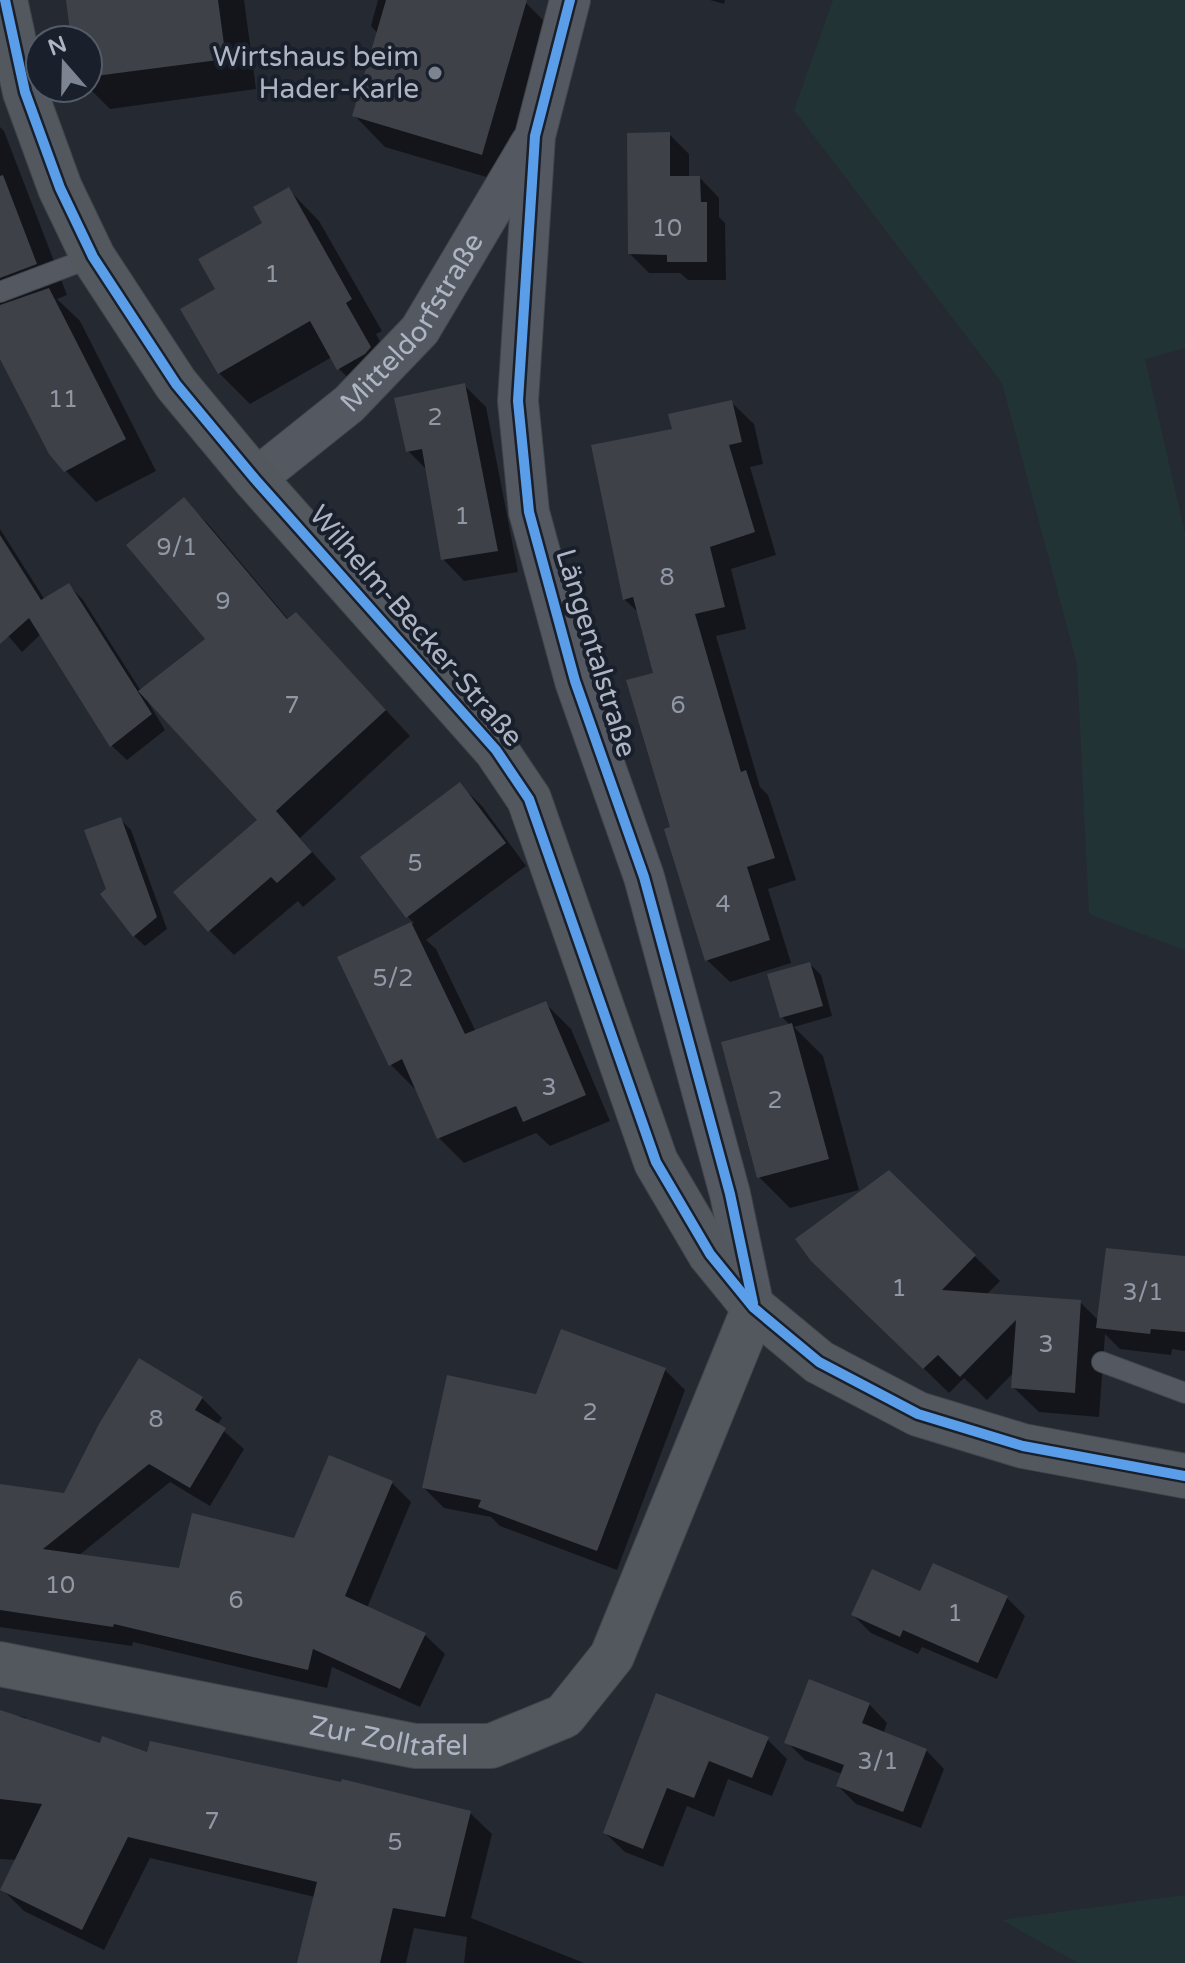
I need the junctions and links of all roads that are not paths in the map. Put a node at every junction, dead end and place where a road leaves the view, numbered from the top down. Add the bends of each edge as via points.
1 (5, 0) edge
2 (570, 0) edge
3 (535, 136) junction
4 (93, 257) junction
5 (0, 292) edge
6 (255, 479) junction
7 (754, 1308) junction
8 (1102, 1362) dead end
9 (1185, 1393) edge
10 (1185, 1476) edge
11 (0, 1664) edge

1 - 4 street, Wilhelm-Becker-Straße via 25,92 60,188
2 - 3 street, Längentalstraße
3 - 6 street, Mitteldorfstraße via 420,330 349,404
3 - 7 street, Längentalstraße via 518,401 529,512 575,681 644,877 730,1194
4 - 5 lane
4 - 6 street, Wilhelm-Becker-Straße via 176,384
6 - 7 street, Wilhelm-Becker-Straße via 496,750 529,799 656,1162 710,1254
7 - 10 street, Wilhelm-Becker-Straße via 819,1362 918,1414 1023,1446
7 - 11 street, Zur Zolltafel via 612,1656 564,1716 491,1746 415,1746
8 - 9 lane

